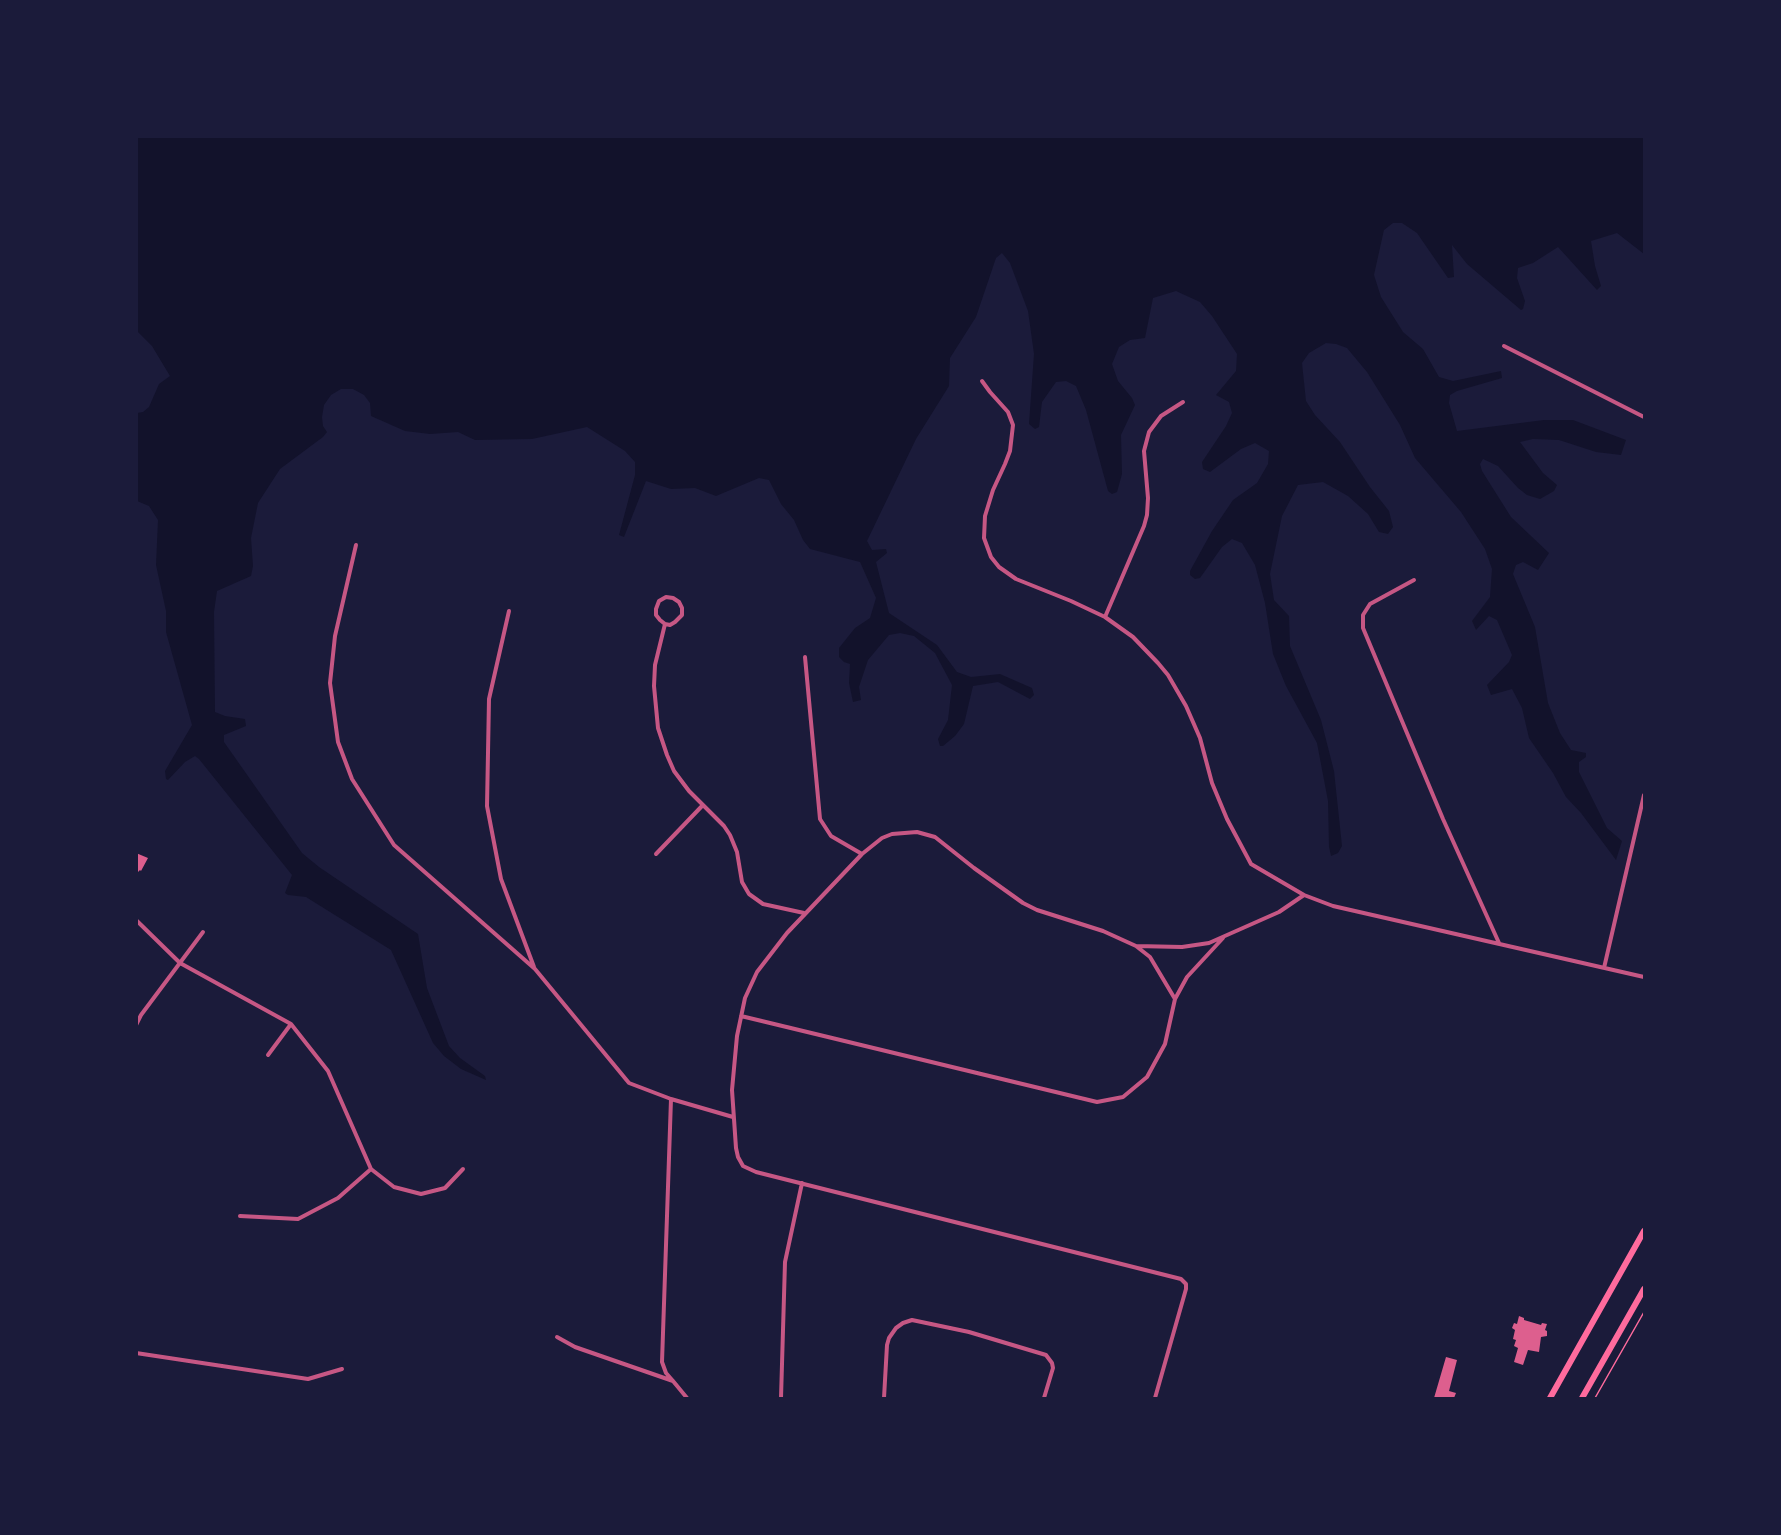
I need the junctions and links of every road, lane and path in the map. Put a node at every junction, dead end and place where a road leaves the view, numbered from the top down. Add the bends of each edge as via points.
1 (1504, 346) dead end
2 (982, 381) dead end
3 (1183, 402) dead end
4 (1644, 417) edge
5 (356, 545) dead end
6 (1414, 580) dead end
7 (509, 611) dead end
8 (1105, 617) junction
9 (665, 624) junction
10 (805, 657) dead end
11 (1644, 795) edge
12 (702, 806) junction
13 (656, 854) dead end
14 (862, 854) junction
15 (1304, 895) junction
16 (804, 914) junction
17 (136, 920) edge
18 (203, 932) dead end
19 (1224, 937) junction
20 (1499, 943) junction
21 (1136, 945) junction
22 (180, 963) junction
23 (1604, 968) junction
24 (535, 969) junction
25 (1644, 977) edge
26 (1175, 999) junction
27 (741, 1017) junction
28 (291, 1024) junction
29 (136, 1025) edge
30 (268, 1055) dead end
31 (671, 1099) junction
32 (733, 1117) junction
33 (371, 1168) junction
34 (463, 1170) dead end
35 (802, 1183) junction
36 (240, 1216) dead end
37 (1644, 1231) edge
38 (1644, 1289) edge
39 (1644, 1312) edge
40 (557, 1337) dead end
41 (136, 1353) edge
42 (342, 1369) dead end
43 (673, 1381) junction
44 (687, 1398) edge
45 (781, 1398) edge
46 (884, 1398) edge
47 (1044, 1398) edge
48 (1155, 1398) edge
49 (1550, 1398) edge
50 (1582, 1398) edge
51 (1595, 1398) edge

1 - 4 street
2 - 8 street via 1004,405 1013,425 1010,451 985,516 984,538 991,557 1016,579
3 - 8 street via 1161,416 1149,432 1144,452 1147,514
5 - 24 street via 335,636 330,682 338,742 351,779 394,845
6 - 20 street via 1370,604 1363,615 1363,628
7 - 24 street via 489,699 487,806 501,879
8 - 15 street via 1134,637 1181,695 1227,819 1251,864
9 - 9 street via 656,615 656,609 659,601 673,598 679,602 682,615 670,625
9 - 12 street via 655,665 658,728 674,771
10 - 14 street via 819,819 831,836
11 - 23 street
12 - 13 street
12 - 16 street via 730,834 742,882 749,894 763,904
14 - 16 street
14 - 21 street via 892,834 927,833 1023,903
15 - 19 street via 1279,912
15 - 20 street via 1333,906
16 - 27 street via 757,972
17 - 22 street
18 - 22 street
19 - 21 street via 1195,946
19 - 26 street via 1187,977
20 - 23 street
21 - 26 street via 1150,957
22 - 28 street
22 - 29 street
23 - 25 street
24 - 31 street via 629,1083
26 - 27 street via 1165,1044 1148,1077 1123,1097 1097,1102
27 - 32 street via 734,1060
28 - 30 street
28 - 33 street via 328,1071
31 - 32 street
31 - 43 street via 662,1362
32 - 35 street via 738,1157 743,1166
33 - 34 street via 394,1187 421,1194 445,1188
33 - 36 street via 338,1198 298,1219
35 - 45 street via 785,1262
35 - 48 street via 1181,1279 1186,1289
37 - 49 main road
38 - 50 main road
39 - 51 path
40 - 43 street
41 - 42 street via 308,1379
43 - 44 street
46 - 47 street via 889,1338 896,1328 912,1320 1041,1352 1053,1368

